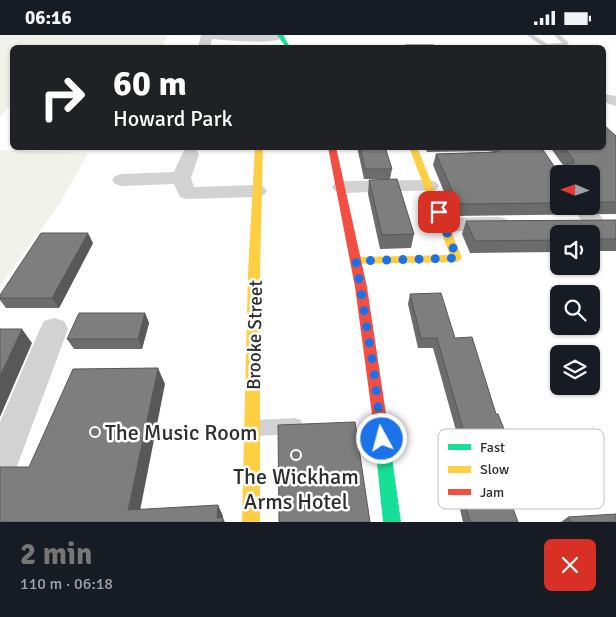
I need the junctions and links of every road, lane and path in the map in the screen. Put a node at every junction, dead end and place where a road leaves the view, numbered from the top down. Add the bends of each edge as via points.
1 (207, 35) edge
2 (280, 35) edge
3 (530, 35) edge
4 (557, 35) edge
5 (248, 43) edge
6 (543, 45) edge
7 (564, 45) edge
8 (259, 150) edge
9 (333, 150) edge
10 (190, 154) dead end
11 (422, 155) edge
12 (180, 178) junction
13 (122, 180) dead end
14 (429, 186) junction
15 (342, 187) junction
16 (257, 191) junction
17 (576, 215) edge
18 (606, 223) edge
19 (517, 224) edge
20 (444, 225) junction
21 (356, 261) junction
22 (54, 329) dead end
23 (360, 423) dead end
24 (380, 423) junction
25 (311, 425) edge
26 (252, 428) junction
27 (4, 448) edge
28 (251, 522) edge
29 (392, 522) edge

1 - 5 street
2 - 5 street
3 - 6 lane
4 - 7 lane via 566,43
8 - 16 street, Brooke Street
9 - 15 street
10 - 12 street
11 - 14 street
12 - 13 street
12 - 16 street via 187,193
14 - 15 street
14 - 20 street
15 - 21 street
16 - 26 street, Brooke Street
17 - 18 street
19 - 20 street
20 - 21 street via 457,258
21 - 24 street
22 - 27 street
23 - 24 lane
24 - 29 street
25 - 26 lane
26 - 28 street, Brooke Street

